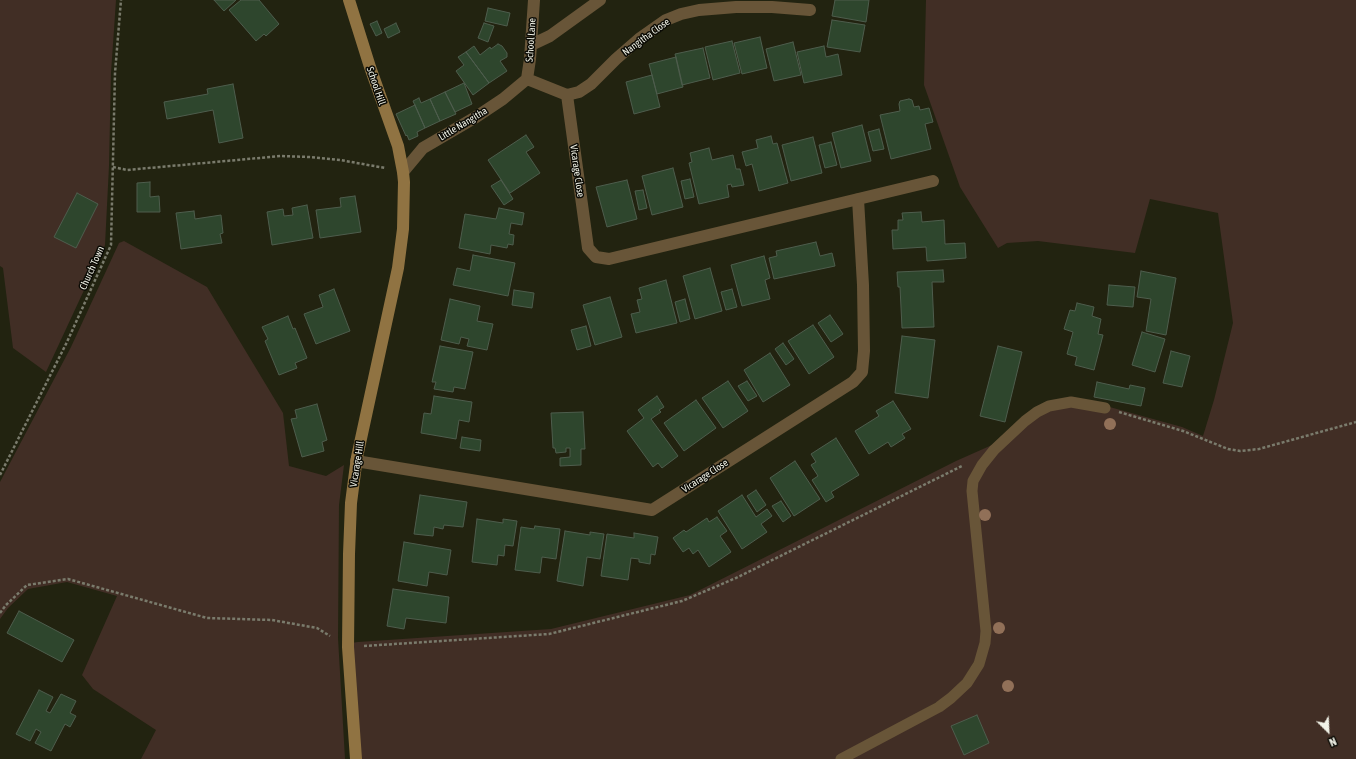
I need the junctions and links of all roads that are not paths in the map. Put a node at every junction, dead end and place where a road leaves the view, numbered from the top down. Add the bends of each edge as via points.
1 (349, 0) edge
2 (534, 0) edge
3 (600, 0) edge
4 (791, 4) edge
5 (810, 10) dead end
6 (531, 45) junction
7 (527, 79) junction
8 (567, 95) junction
9 (403, 172) junction
10 (933, 181) dead end
11 (858, 200) junction
12 (1105, 408) road end
13 (356, 461) junction
14 (356, 759) edge
15 (841, 759) edge

1 - 9 street, School Hill via 398,146
2 - 6 street, School Lane
3 - 6 street via 550,36
4 - 5 street, Nangitha Close
4 - 8 street, Nangitha Close via 671,12 666,20 639,39 591,84 579,92
6 - 7 street, School Lane
7 - 8 street
7 - 9 street, Little Nangitha via 476,117 423,148
8 - 11 street, Vicarage Close via 588,248 596,257 609,259
9 - 13 street, Vicarage Hill via 400,255
10 - 11 street, Vicarage Close
11 - 13 street, Vicarage Close via 863,285 862,372 853,382 652,510
12 - 15 lane via 1071,402 1049,406 1025,421 982,465 972,491 986,631 983,655 979,664 966,683 939,707
13 - 14 street, Vicarage Hill via 349,546 348,647

